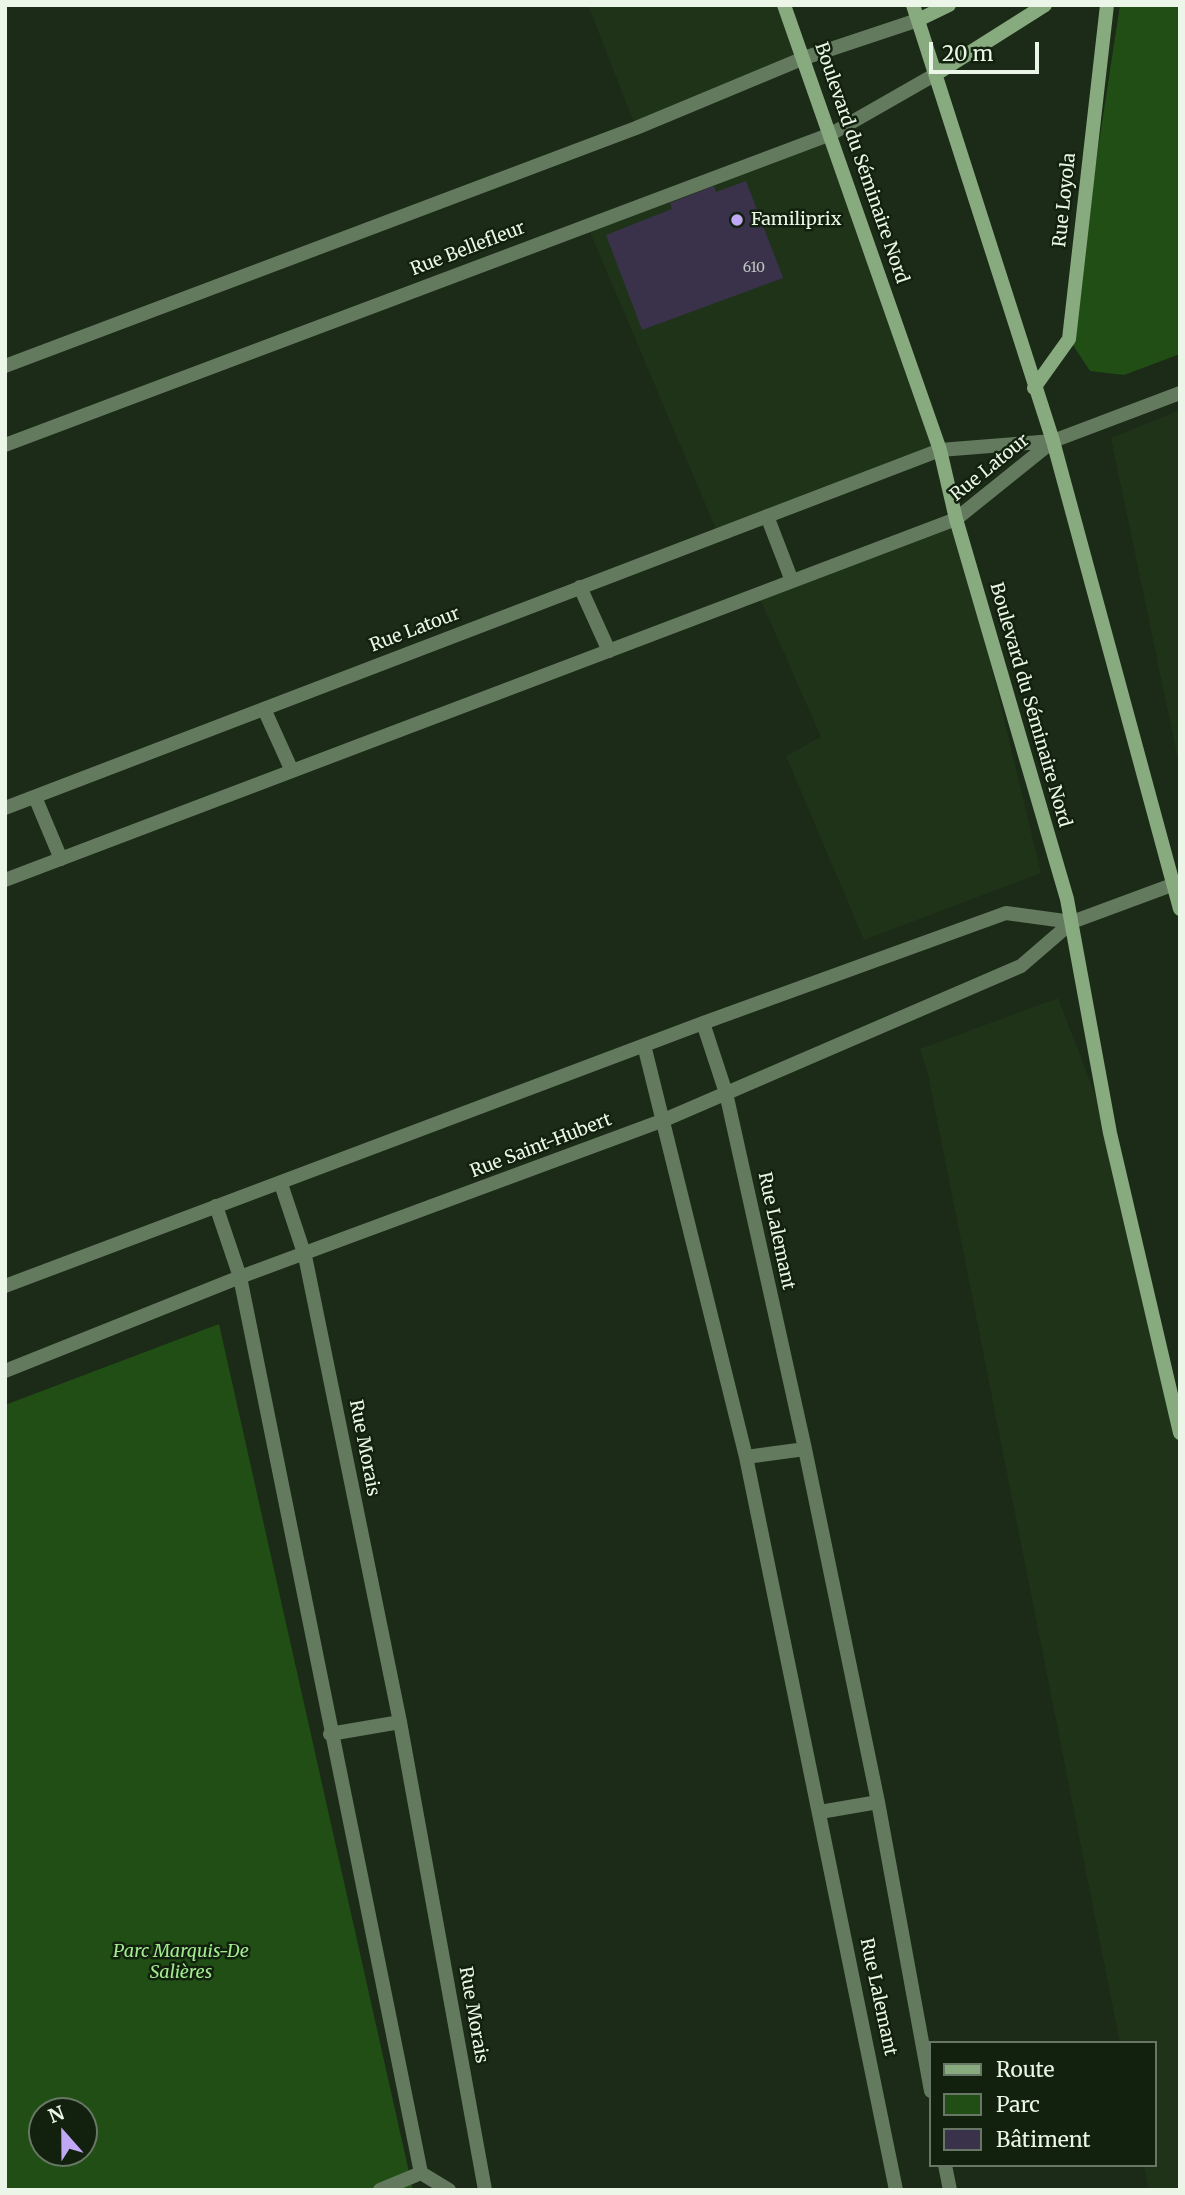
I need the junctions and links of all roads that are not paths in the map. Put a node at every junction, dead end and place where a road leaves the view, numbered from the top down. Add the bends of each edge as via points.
1 (784, 5) edge
2 (913, 5) edge
3 (949, 5) edge
4 (1045, 5) edge
5 (1107, 5) edge
6 (918, 20) junction
7 (804, 58) junction
8 (936, 74) junction
9 (831, 134) junction
10 (5, 366) edge
11 (1034, 388) junction
12 (1180, 393) edge
13 (1053, 441) junction
14 (5, 445) edge
15 (940, 450) junction
16 (768, 516) junction
17 (956, 519) junction
18 (792, 581) junction
19 (580, 587) junction
20 (609, 651) junction
21 (264, 709) junction
22 (292, 771) junction
23 (35, 797) junction
24 (5, 808) edge
25 (61, 859) junction
26 (5, 880) edge
27 (1177, 883) edge
28 (1180, 909) edge
29 (1072, 922) junction
30 (703, 1023) junction
31 (644, 1045) junction
32 (726, 1093) junction
33 (664, 1120) junction
34 (281, 1184) junction
35 (216, 1206) junction
36 (305, 1256) junction
37 (240, 1278) junction
38 (5, 1286) edge
39 (5, 1370) edge
40 (1177, 1406) edge
41 (1180, 1433) edge
42 (805, 1449) junction
43 (746, 1457) junction
44 (400, 1722) junction
45 (330, 1734) junction
46 (878, 1802) junction
47 (820, 1812) junction
48 (930, 2086) edge
49 (945, 2167) edge
50 (421, 2173) junction
51 (380, 2190) edge
52 (449, 2190) edge
53 (485, 2190) edge
54 (896, 2190) edge
55 (950, 2190) edge

1 - 7 main road, Boulevard du Séminaire Nord
2 - 6 main road
3 - 6 main road
4 - 8 main road
5 - 11 main road, Rue Loyola via 1069,339
6 - 7 street
6 - 8 main road
7 - 9 main road, Boulevard du Séminaire Nord
7 - 10 street via 636,128
8 - 9 street, Rue Bellefleur
8 - 11 main road
9 - 14 street, Rue Bellefleur
9 - 15 main road, Boulevard du Séminaire Nord
11 - 13 main road
12 - 13 street, Rue Latour
13 - 15 street, Rue Latour
13 - 17 street, Rue Latour
13 - 27 main road
15 - 16 street, Rue Latour
15 - 17 main road, Boulevard du Séminaire Nord
16 - 18 street
16 - 19 street, Rue Latour
17 - 18 street, Rue Latour
17 - 29 main road, Boulevard du Séminaire Nord
18 - 20 street, Rue Latour
19 - 20 street
19 - 21 street, Rue Latour
20 - 22 street, Rue Latour
21 - 22 street
21 - 23 street, Rue Latour
22 - 25 street, Rue Latour
23 - 24 street, Rue Latour
23 - 25 street
25 - 26 street, Rue Latour
27 - 28 main road
27 - 29 street, Rue Saint-Hubert
29 - 30 street, Rue Saint-Hubert via 1006,913
29 - 32 street, Rue Saint-Hubert via 1021,966
29 - 40 main road, Boulevard du Séminaire Nord via 1110,1133
30 - 31 street, Rue Saint-Hubert
30 - 32 street, Rue Lalemant
31 - 33 street, Rue Lalemant
31 - 34 street, Rue Saint-Hubert
32 - 33 street, Rue Saint-Hubert
32 - 42 street, Rue Lalemant
33 - 36 street, Rue Saint-Hubert
33 - 43 street, Rue Lalemant
34 - 35 street, Rue Saint-Hubert
34 - 36 street, Rue Morais
35 - 37 street
35 - 38 street, Rue Saint-Hubert
36 - 37 street, Rue Saint-Hubert
36 - 44 street, Rue Morais
37 - 39 street, Rue Saint-Hubert
37 - 45 street
40 - 41 main road, Boulevard du Séminaire Nord
42 - 43 street
42 - 46 street, Rue Lalemant
43 - 47 street, Rue Lalemant
44 - 45 street
44 - 53 street, Rue Morais
45 - 50 street
46 - 47 street
46 - 48 street, Rue Lalemant
47 - 54 street, Rue Lalemant
49 - 55 street
50 - 51 street
50 - 52 street

